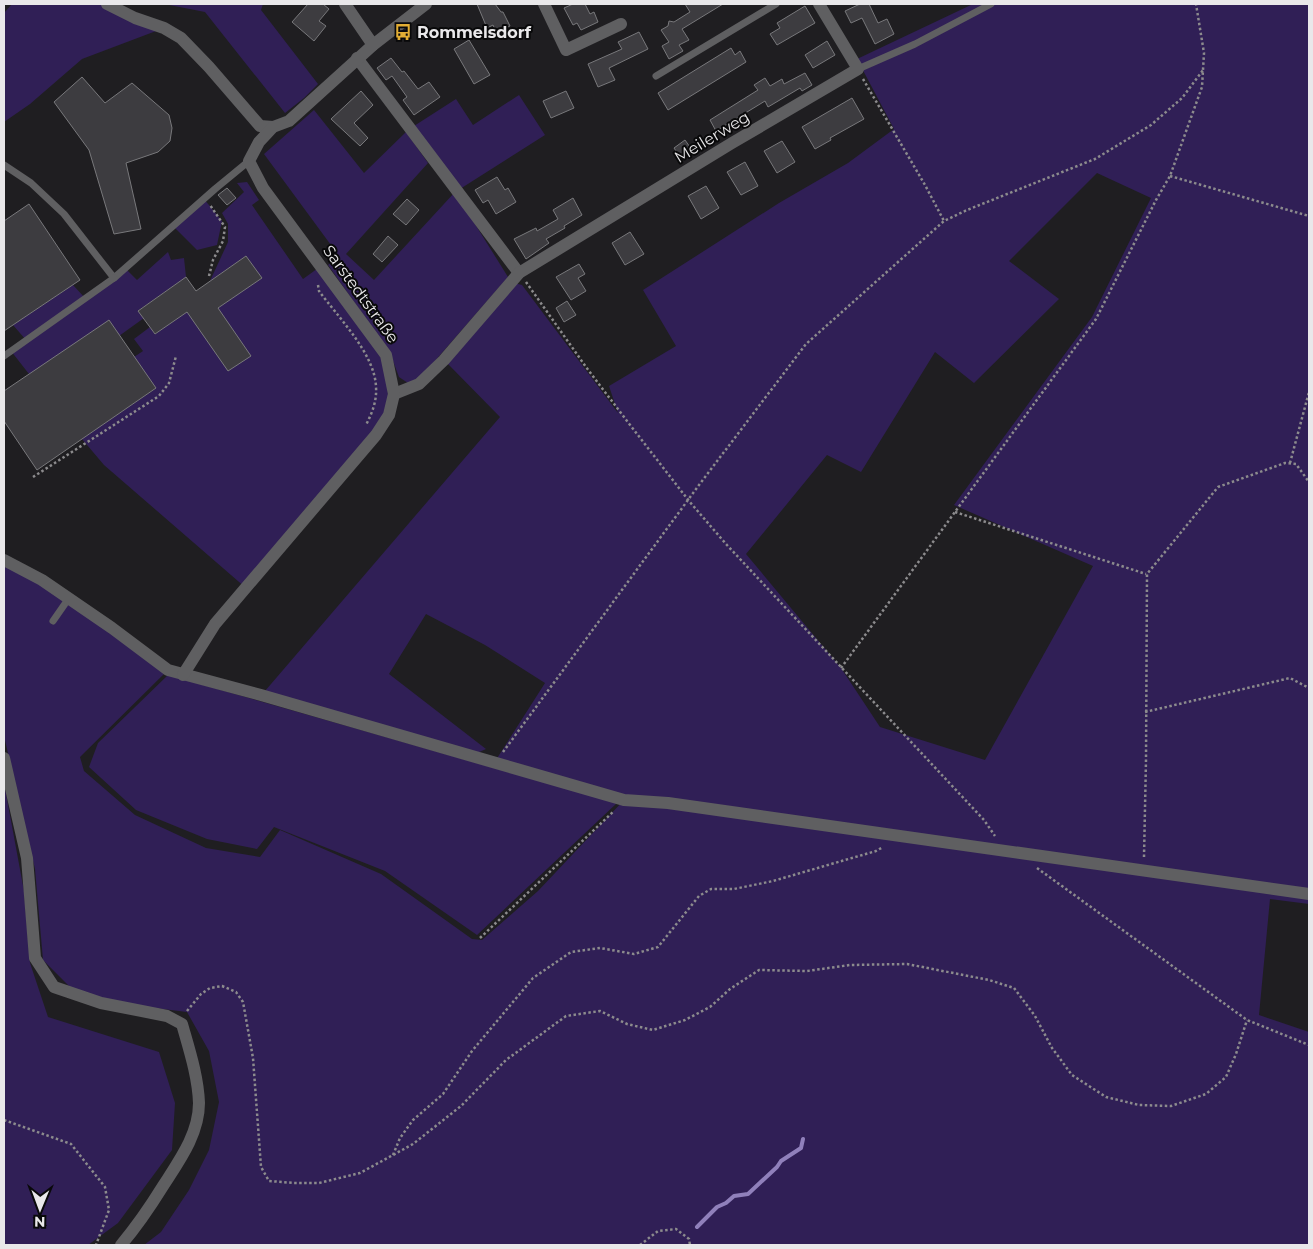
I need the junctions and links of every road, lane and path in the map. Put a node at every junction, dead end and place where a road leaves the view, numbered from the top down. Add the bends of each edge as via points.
1 (107, 4) edge
2 (345, 4) edge
3 (426, 4) edge
4 (544, 4) edge
5 (776, 4) edge
6 (819, 4) edge
7 (991, 4) edge
8 (1196, 4) edge
9 (621, 24) dead end
10 (372, 45) junction
11 (357, 58) junction
12 (858, 69) junction
13 (1203, 70) junction
14 (656, 76) dead end
15 (272, 127) junction
16 (249, 161) junction
17 (4, 165) edge
18 (1170, 176) junction
19 (204, 199) junction
20 (1309, 216) edge
21 (944, 221) junction
22 (519, 273) junction
23 (326, 274) junction
24 (208, 276) dead end
25 (114, 278) junction
26 (4, 356) edge
27 (176, 356) dead end
28 (1309, 392) edge
29 (394, 394) junction
30 (361, 431) dead end
31 (1290, 463) junction
32 (33, 477) dead end
33 (1309, 482) edge
34 (689, 500) junction
35 (955, 512) junction
36 (4, 560) edge
37 (1146, 574) junction
38 (69, 598) junction
39 (53, 621) dead end
40 (841, 668) junction
41 (183, 675) junction
42 (1309, 688) edge
43 (1145, 712) junction
44 (4, 758) edge
45 (494, 763) junction
46 (626, 800) junction
47 (901, 835) junction
48 (1015, 853) junction
49 (1036, 868) dead end
50 (1144, 871) junction
51 (1309, 894) edge
52 (480, 938) dead end
53 (1247, 1020) junction
54 (182, 1024) junction
55 (1309, 1044) edge
56 (4, 1120) edge
57 (393, 1155) junction
58 (96, 1245) edge
59 (121, 1245) edge
60 (640, 1245) edge
61 (690, 1245) edge

1 - 15 street via 181,38 260,126
2 - 10 street
3 - 10 street
4 - 9 street via 566,50
5 - 14 lane
6 - 12 street
7 - 12 lane via 915,44
8 - 13 path via 1204,53
10 - 11 street
11 - 15 street via 289,121
11 - 22 street
12 - 21 path
12 - 22 street, Meilerweg
13 - 18 path via 1202,87
13 - 21 path via 1182,98 1151,124 1094,159
15 - 16 street
16 - 19 lane
16 - 23 street, Sarstedtstraße via 263,188
17 - 25 lane via 31,183 64,214
18 - 20 path
18 - 35 path via 1096,319
19 - 24 path via 226,227
19 - 25 lane
21 - 34 path via 806,344
22 - 29 street, Meilerweg via 444,360 419,384
22 - 34 path via 586,367
23 - 29 street, Sarstedtstraße via 386,355
23 - 30 path via 318,282 318,291 373,367 374,407
25 - 26 lane
27 - 32 path via 169,383 160,396
28 - 31 path
29 - 41 street, Sarstedtstraße via 389,415 376,435 215,624
31 - 33 path via 1296,464
31 - 37 path via 1218,487
34 - 40 path
34 - 45 path
35 - 37 path
35 - 40 path
36 - 38 street
37 - 43 path
38 - 39 lane
38 - 41 street via 168,670
40 - 48 path via 984,820 1000,842
41 - 45 street
42 - 43 path via 1290,678
43 - 50 path
44 - 54 street via 27,858 35,958 54,987 101,1003 167,1016
45 - 46 street
46 - 47 street
46 - 52 path
47 - 48 street
47 - 57 path via 876,851 783,878 711,889 699,896 658,947 634,954 600,948 571,952 532,978 472,1051 443,1094 413,1120
48 - 50 street
49 - 53 path
50 - 51 street
53 - 55 path
53 - 57 path via 1226,1078 1206,1094 1171,1106 1139,1105 1106,1098 1072,1075 1014,988 907,964 850,964 807,971 759,970 710,1007 685,1020 653,1030 627,1024 600,1011 566,1016 506,1060 461,1106 413,1144
54 - 57 path via 201,994 210,988 222,986 236,992 243,1002 253,1058 261,1167 269,1181 319,1183 360,1174
54 - 59 street via 198,1103 195,1127 179,1160 138,1226
56 - 58 path via 72,1144 106,1187 109,1210
60 - 61 path via 658,1230 676,1229 690,1239

